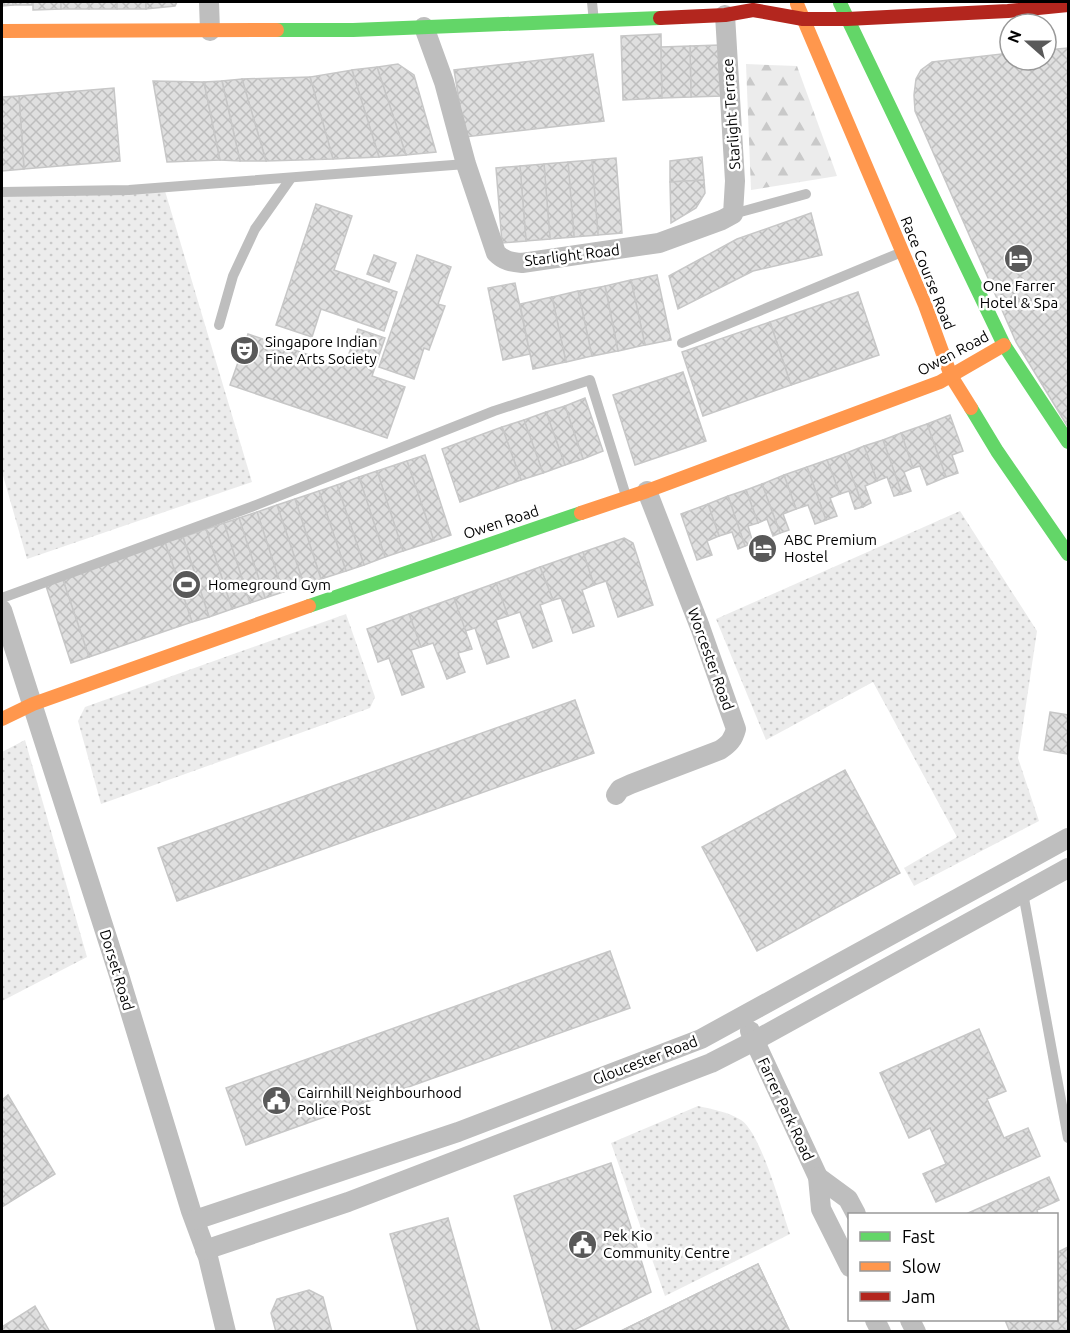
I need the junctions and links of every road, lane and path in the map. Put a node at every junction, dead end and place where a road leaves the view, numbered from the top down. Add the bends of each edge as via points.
1 (209, 2) edge
2 (592, 2) edge
3 (766, 2) edge
4 (796, 2) edge
5 (839, 2) edge
6 (1068, 5) edge
7 (753, 10) junction
8 (725, 15) junction
9 (803, 19) junction
10 (847, 19) junction
11 (594, 22) junction
12 (424, 27) junction
13 (2, 31) edge
14 (210, 31) junction
15 (466, 164) junction
16 (291, 178) junction
17 (2, 192) edge
18 (806, 194) dead end
19 (733, 214) junction
20 (902, 252) junction
21 (219, 325) dead end
22 (682, 344) dead end
23 (1004, 345) junction
24 (951, 376) junction
25 (1068, 442) edge
26 (648, 491) junction
27 (627, 498) junction
28 (1068, 554) edge
29 (2, 598) edge
30 (2, 610) edge
31 (33, 704) junction
32 (2, 719) edge
33 (616, 795) dead end
34 (1068, 838) edge
35 (1068, 868) edge
36 (1023, 893) junction
37 (744, 1016) junction
38 (754, 1041) junction
39 (1068, 1138) edge
40 (818, 1177) junction
41 (855, 1213) edge
42 (195, 1220) junction
43 (205, 1250) junction
44 (848, 1265) edge
45 (226, 1332) edge

1 - 14 street
2 - 11 lane
3 - 7 street
4 - 9 street, Race Course Road
5 - 10 street
6 - 10 street
7 - 8 street
7 - 9 street
8 - 11 street
8 - 19 street, Starlight Terrace via 735,182
9 - 10 street
9 - 20 street, Race Course Road
10 - 23 street
11 - 12 street
12 - 14 street
12 - 15 street, Starlight Road via 444,82
13 - 14 street
15 - 16 lane
15 - 19 street, Starlight Road via 496,253 509,261 522,263 659,243
16 - 17 lane via 129,190
16 - 21 lane via 255,229 233,276
18 - 19 lane, Starlight Road
20 - 22 lane
20 - 24 street, Race Course Road
23 - 24 street, Owen Road
23 - 25 street
24 - 26 street, Owen Road
24 - 28 street, Race Course Road
26 - 27 street, Owen Road
26 - 33 street, Worcester Road via 736,729 729,745 631,784
27 - 29 lane via 590,380 494,411 250,507
27 - 31 street, Owen Road
30 - 31 street, Dorset Road
31 - 32 street, Owen Road
31 - 42 street, Dorset Road
34 - 37 street, Gloucester Road
35 - 36 street, Gloucester Road
36 - 38 street, Gloucester Road
36 - 39 lane
37 - 38 street, Farrer Park Road
37 - 42 street, Gloucester Road via 701,1039 458,1132
38 - 40 street, Farrer Park Road
38 - 43 street, Gloucester Road via 711,1062 450,1163
40 - 41 street, Farrer Park Road via 848,1200
40 - 44 street, Farrer Park Road via 821,1209
42 - 43 street, Dorset Road
43 - 45 street, Dorset Road

